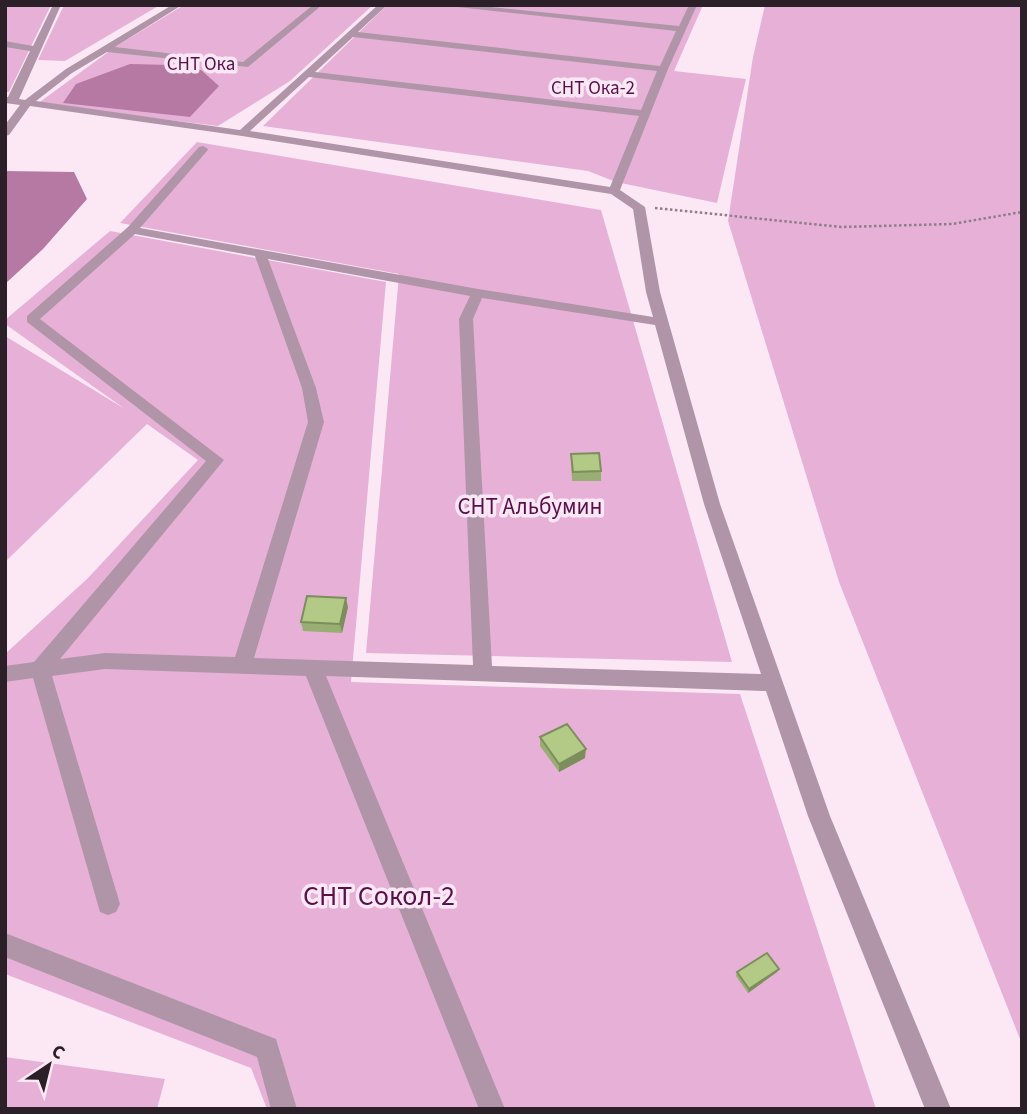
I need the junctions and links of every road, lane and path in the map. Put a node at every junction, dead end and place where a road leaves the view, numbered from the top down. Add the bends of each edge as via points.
1 (57, 5) edge
2 (164, 5) edge
3 (178, 5) edge
4 (318, 5) edge
5 (383, 5) edge
6 (443, 5) edge
7 (693, 5) edge
8 (682, 29) junction
9 (353, 34) junction
10 (5, 44) edge
11 (36, 49) junction
12 (106, 49) junction
13 (663, 69) junction
14 (309, 74) junction
15 (13, 100) edge
16 (646, 114) junction
17 (5, 133) edge
18 (243, 133) junction
19 (203, 149) dead end
20 (614, 191) junction
21 (639, 207) junction
22 (1022, 212) edge
23 (131, 230) junction
24 (260, 253) junction
25 (478, 293) junction
26 (661, 322) junction
27 (242, 666) junction
28 (313, 668) junction
29 (40, 669) junction
30 (5, 674) edge
31 (483, 674) junction
32 (774, 683) junction
33 (108, 904) dead end
34 (5, 945) edge
35 (284, 1109) edge
36 (492, 1109) edge
37 (938, 1109) edge

1 - 11 street
2 - 15 street
3 - 12 street
4 - 12 street via 245,65
5 - 9 street
6 - 8 street
7 - 8 street
8 - 13 street
9 - 13 street
9 - 14 street
10 - 11 street
11 - 15 street
12 - 15 street
13 - 16 street
14 - 16 street
14 - 18 street
15 - 17 street
15 - 18 street
16 - 20 street
18 - 20 street
19 - 23 street
20 - 21 street
21 - 22 path via 841,228 952,224
21 - 26 street
23 - 24 street
23 - 29 street via 32,319 216,460
24 - 25 street
24 - 27 street via 309,388 316,422
25 - 26 street
25 - 31 street via 466,319
26 - 32 street via 712,504
27 - 28 street
27 - 29 street via 105,661
28 - 31 street
28 - 36 street
29 - 30 street
29 - 33 street
31 - 32 street
32 - 37 street via 819,816
34 - 35 street via 267,1048

